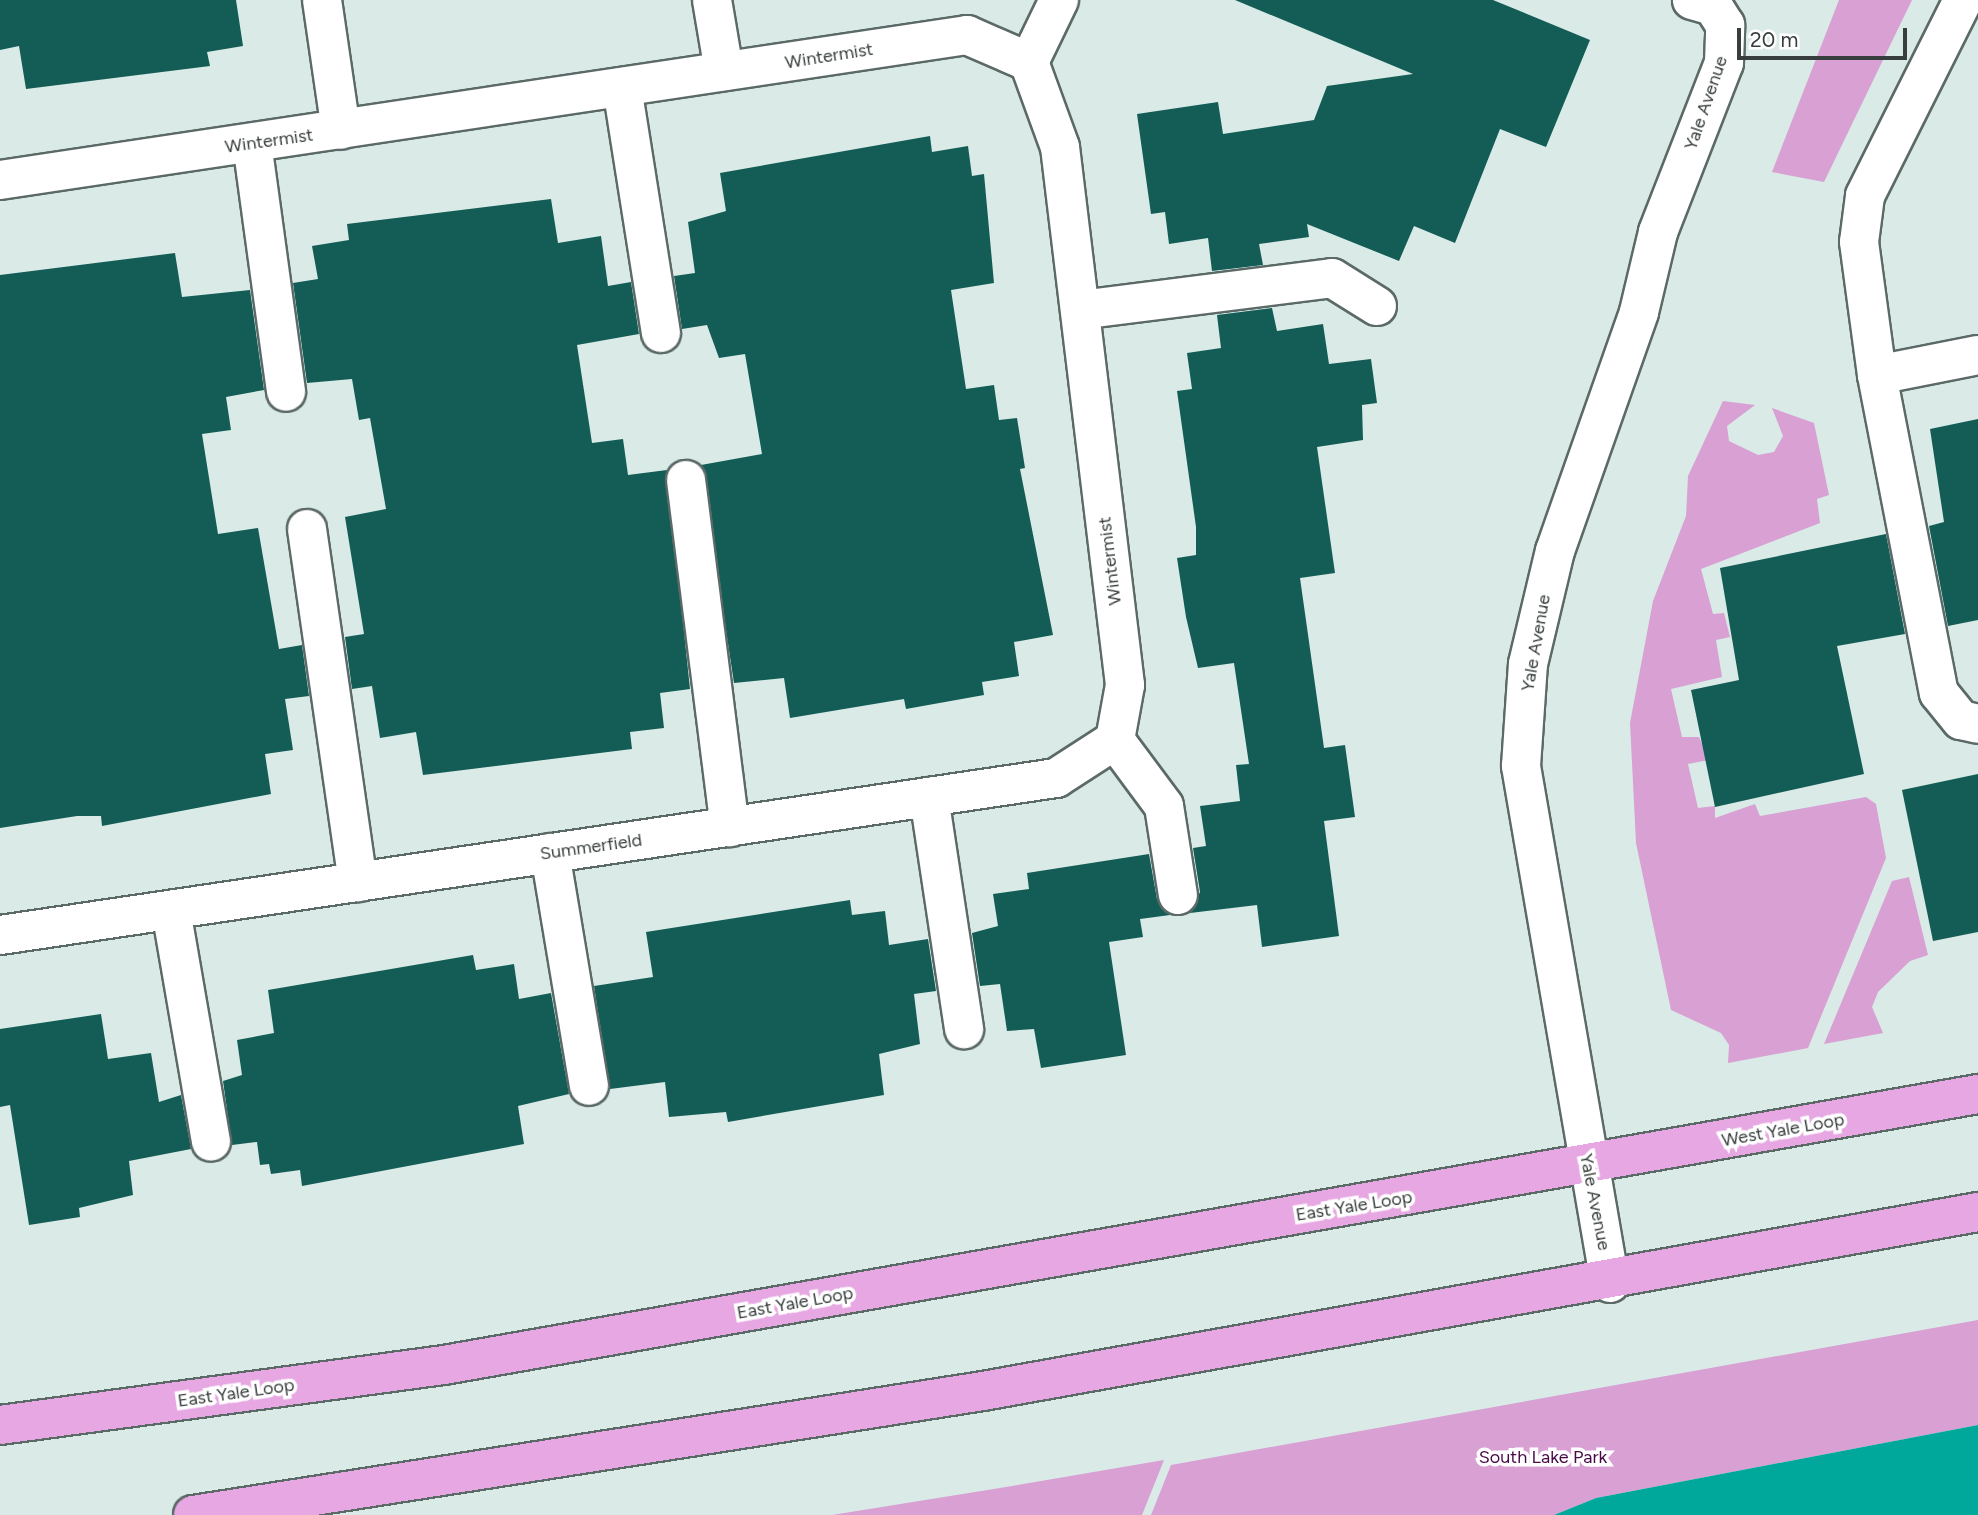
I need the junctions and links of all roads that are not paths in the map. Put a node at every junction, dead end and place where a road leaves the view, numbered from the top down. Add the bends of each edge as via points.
1 (322, 0) edge
2 (712, 0) edge
3 (1059, 0) edge
4 (1692, 0) edge
5 (1963, 0) edge
6 (1028, 62) junction
7 (724, 71) junction
8 (622, 87) junction
9 (341, 130) junction
10 (252, 143) junction
11 (0, 180) edge
12 (1377, 306) dead end
13 (1080, 310) junction
14 (661, 333) dead end
15 (1978, 355) edge
16 (1877, 376) junction
17 (286, 392) dead end
18 (686, 480) dead end
19 (307, 529) dead end
20 (1978, 724) edge
21 (1115, 740) junction
22 (929, 797) junction
23 (730, 827) junction
24 (550, 853) junction
25 (358, 882) junction
26 (1178, 895) dead end
27 (171, 910) junction
28 (0, 935) edge
29 (964, 1029) dead end
30 (589, 1086) dead end
31 (1978, 1094) edge
32 (211, 1142) dead end
33 (1588, 1166) junction
34 (1978, 1212) edge
35 (1610, 1283) junction
36 (0, 1425) edge
37 (193, 1515) edge

1 - 9 street
2 - 7 street
3 - 6 street
4 - 33 street, Yale Avenue via 1713,6 1726,25 1724,63 1658,232 1639,312 1555,551 1528,664 1521,766
5 - 16 street via 1865,196 1861,282
6 - 7 street, Wintermist via 967,35
6 - 13 street, Wintermist via 1060,148
7 - 8 street, Wintermist
8 - 9 street, Wintermist
8 - 14 street
9 - 10 street, Wintermist
10 - 11 street, Wintermist
10 - 17 street
12 - 13 street via 1332,278
13 - 21 street, Wintermist via 1125,685
15 - 16 street
16 - 20 street via 1939,693 1961,720
18 - 23 street
19 - 25 street
21 - 22 street, Summerfield via 1056,778
21 - 26 street via 1164,806
22 - 23 street, Summerfield
22 - 29 street
23 - 24 street, Summerfield
24 - 25 street, Summerfield
24 - 30 street
25 - 27 street, Summerfield
27 - 28 street, Summerfield
27 - 32 street
31 - 33 main road, West Yale Loop
33 - 35 street, Yale Avenue
33 - 36 main road, East Yale Loop via 444,1365
34 - 35 main road
35 - 37 main road via 983,1391

